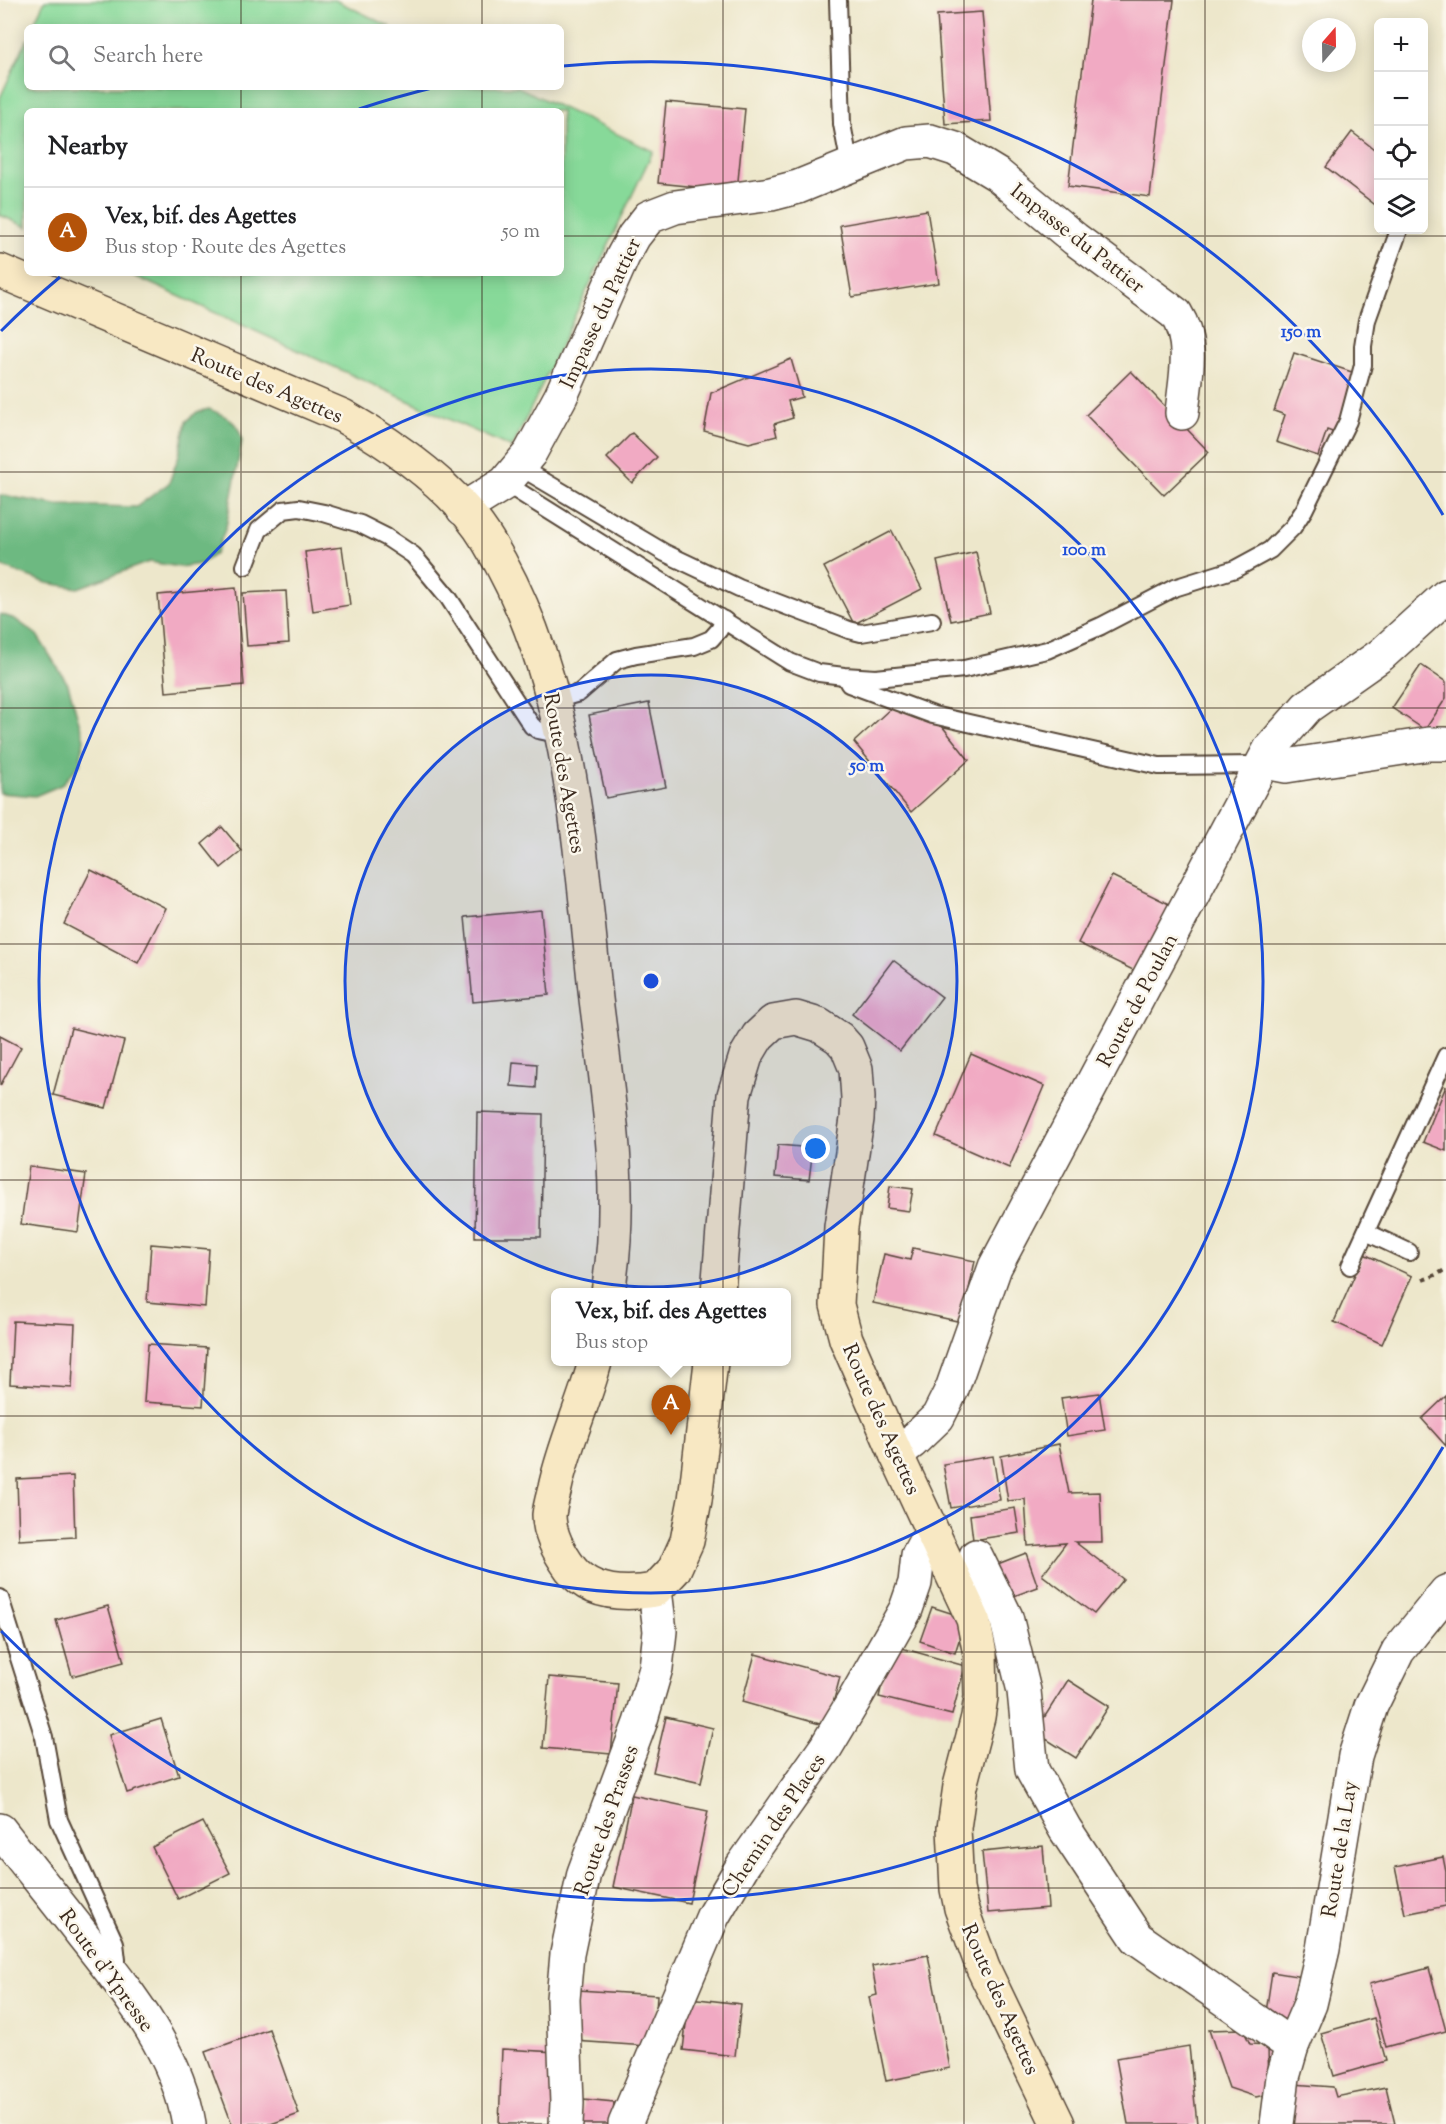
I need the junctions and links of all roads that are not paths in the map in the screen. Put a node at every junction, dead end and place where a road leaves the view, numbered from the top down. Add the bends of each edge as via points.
1 (838, 0) edge
2 (850, 166) junction
3 (1398, 234) edge
4 (0, 271) edge
5 (1182, 413) dead end
6 (512, 475) junction
7 (464, 509) junction
8 (245, 566) dead end
9 (1446, 596) edge
10 (724, 620) junction
11 (932, 621) dead end
12 (844, 676) junction
13 (554, 700) junction
14 (562, 735) junction
15 (1446, 744) edge
16 (1262, 763) junction
17 (1446, 1056) edge
18 (1366, 1232) junction
19 (1409, 1252) dead end
20 (1350, 1266) dead end
21 (610, 1288) edge
22 (718, 1288) edge
23 (594, 1366) edge
24 (711, 1366) edge
25 (896, 1454) junction
26 (935, 1538) junction
27 (976, 1556) dead end
28 (655, 1590) junction
29 (1446, 1592) edge
30 (0, 1598) edge
31 (0, 1830) edge
32 (113, 1974) junction
33 (1292, 2046) junction
34 (189, 2124) edge
35 (566, 2124) edge
36 (625, 2124) edge
37 (1058, 2124) edge
38 (1277, 2124) edge

1 - 2 lane via 842,124
2 - 5 street, Impasse du Pattier via 906,143 930,141 955,149 998,175 1075,239 1176,314 1184,325 1188,350
2 - 6 street, Impasse du Pattier via 771,194 675,207 649,217 634,236 561,396 530,453
3 - 12 lane via 1367,320 1363,365 1348,421 1304,510 1270,550 1235,569 1174,588 1047,650 964,669 876,678
4 - 7 street, Route des Agettes via 343,416 418,466
6 - 7 street, Impasse du Pattier
6 - 10 lane
6 - 11 lane via 739,588 849,630 861,633
7 - 13 street, Route des Agettes via 488,540 522,606
8 - 14 lane via 259,530 283,510 299,508 324,513 386,537 412,555 448,597 532,726
9 - 16 street, Route de Poulan via 1381,655 1307,707
10 - 12 lane via 790,662 819,673
10 - 13 lane via 711,639 694,646 617,660 579,693
12 - 16 lane via 849,684 933,715 1160,766
13 - 14 street, Route des Agettes
14 - 21 street, Route des Agettes via 578,837 613,1145 616,1215
15 - 16 street via 1286,766
16 - 25 street, Route de Poulan via 995,1267 952,1389 938,1417
17 - 18 lane
18 - 19 lane
18 - 20 lane
22 - 25 street, Route des Agettes via 734,1095 746,1056 758,1036 773,1022 796,1018 819,1025 846,1047 856,1069 858,1098 841,1227 837,1305 846,1339
23 - 28 street via 559,1472 549,1515 553,1534 560,1555 575,1575 598,1589 619,1593
24 - 28 street via 687,1541 674,1570
25 - 26 street, Route des Agettes
26 - 36 street, Chemin des Places via 924,1544 918,1555 915,1583 906,1609 853,1702 713,1916
26 - 37 street, Route des Agettes via 973,1619 980,1654 981,1697 954,1828 957,1889 983,1968
27 - 33 street via 1006,1617 1024,1691 1032,1770 1065,1829 1137,1938
28 - 35 street, Route des Prasses via 660,1631 656,1668 640,1723 584,1873 567,1954 563,2000
29 - 33 street, Route de la Lay via 1398,1651 1371,1706 1355,1756 1323,1949 1310,2004
30 - 32 lane via 44,1737 59,1820 115,1943 117,1960
31 - 32 street, Route d'Ypresse
32 - 34 street, Route d'Ypresse via 158,2038 174,2072
33 - 38 street, Route de la Lay

